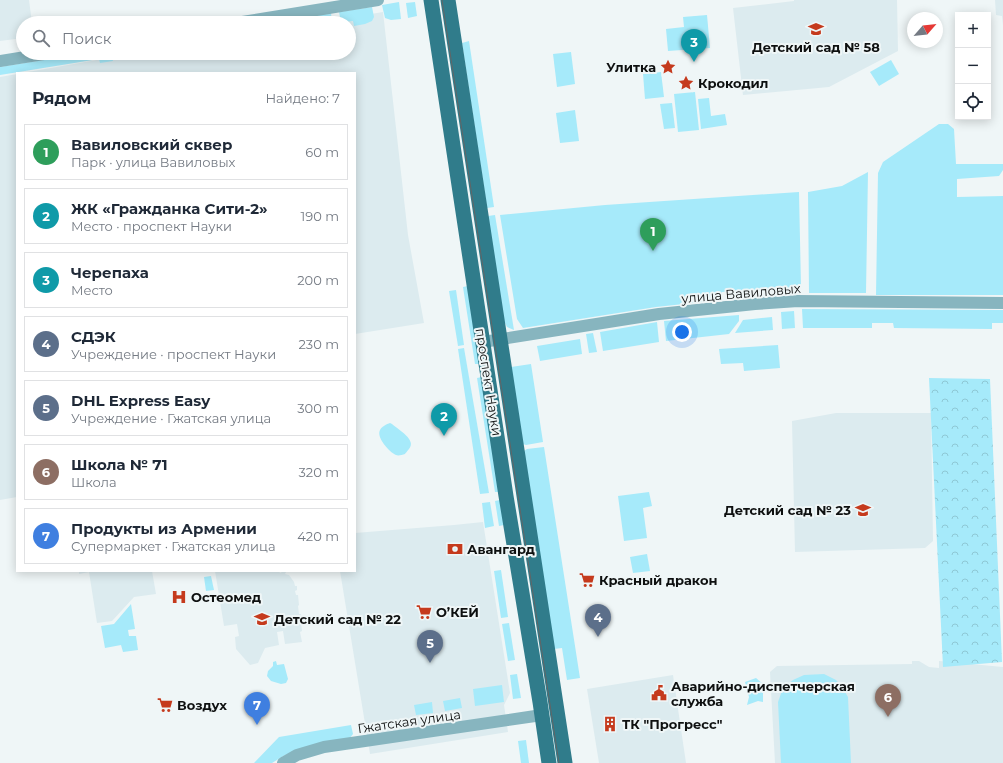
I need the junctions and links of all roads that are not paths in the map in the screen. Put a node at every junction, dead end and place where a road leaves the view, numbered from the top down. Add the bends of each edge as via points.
1 (378, 0) edge
2 (431, 0) edge
3 (448, 0) edge
4 (279, 16) edge
5 (16, 58) edge
6 (0, 61) edge
7 (1003, 303) edge
8 (500, 340) junction
9 (483, 342) junction
10 (542, 715) junction
11 (283, 763) edge
12 (549, 763) edge
13 (564, 763) edge

1 - 4 street
2 - 9 main road, проспект Науки
3 - 8 main road, проспект Науки
5 - 6 street
7 - 8 street, улица Вавиловых via 798,301 755,304 659,314
8 - 9 street, улица Вавиловых
8 - 13 main road, проспект Науки
9 - 10 main road, проспект Науки
10 - 11 street, Гжатская улица via 324,747
10 - 12 main road, проспект Науки

